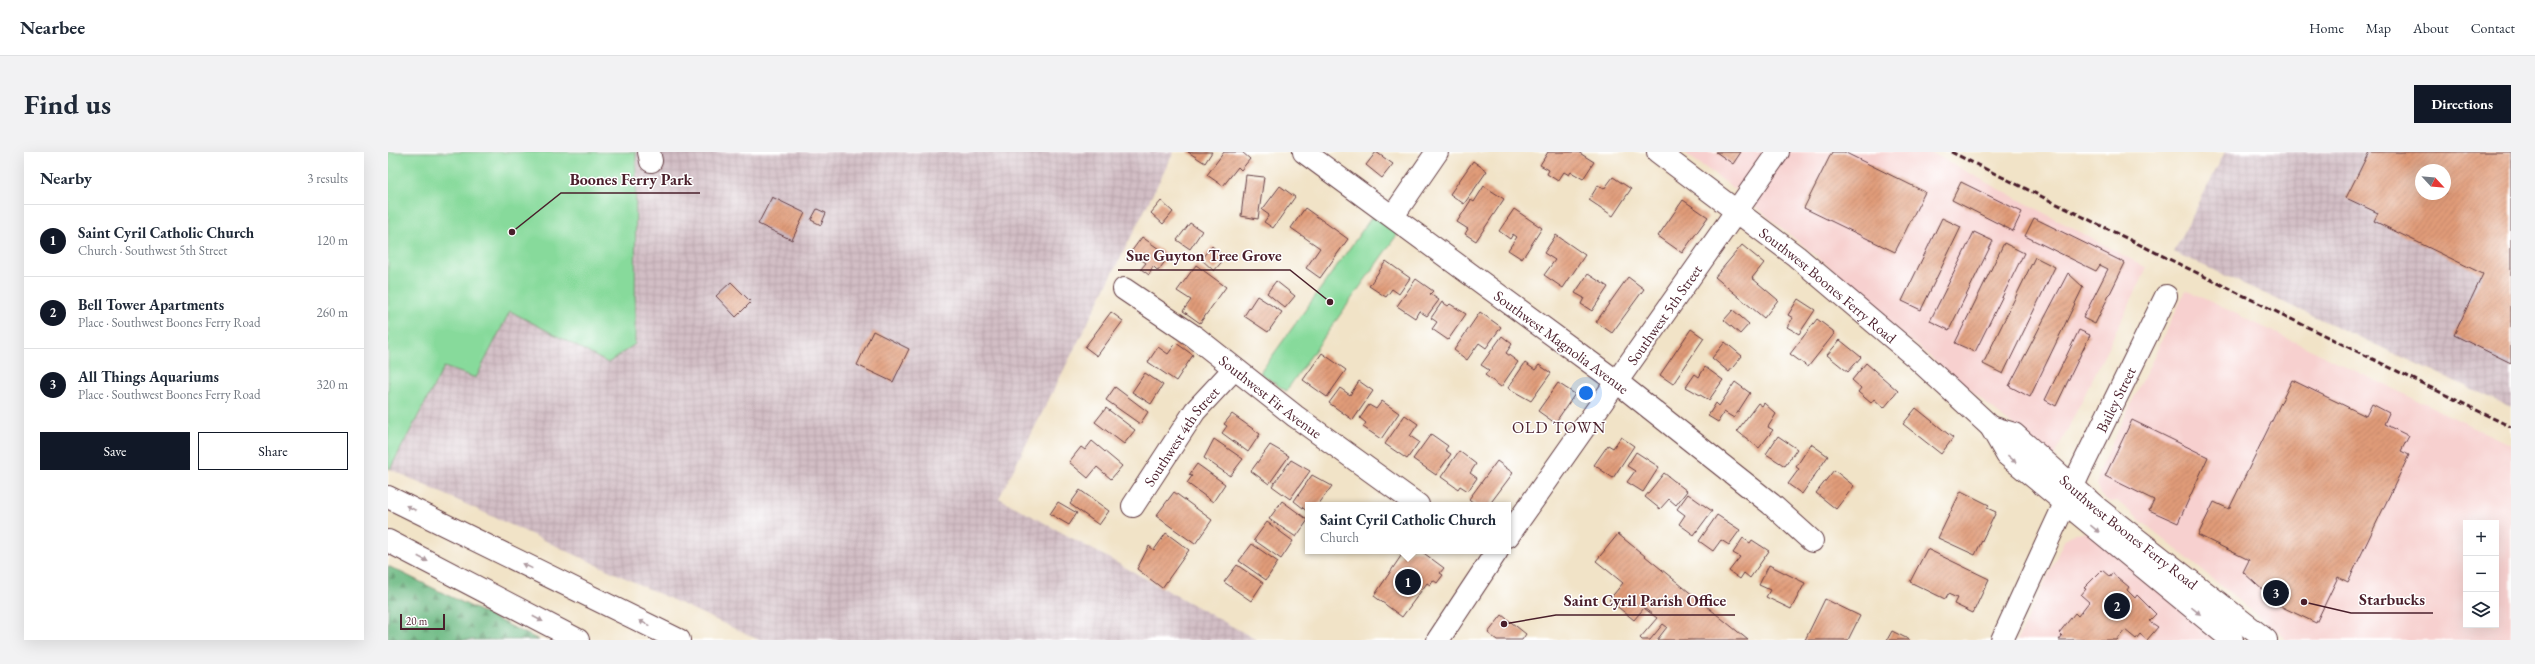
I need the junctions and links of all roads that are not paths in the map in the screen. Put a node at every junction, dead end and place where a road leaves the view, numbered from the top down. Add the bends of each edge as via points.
1 (1304, 152) edge
2 (1437, 152) edge
3 (1658, 152) edge
4 (1778, 152) edge
5 (1738, 211) junction
6 (1393, 216) junction
7 (1124, 289) dead end
8 (2166, 296) dead end
9 (1234, 369) junction
10 (1617, 382) junction
11 (2070, 495) junction
12 (388, 496) edge
13 (1414, 502) edge
14 (1133, 506) dead end
15 (1511, 532) edge
16 (388, 541) edge
17 (1812, 541) dead end
18 (1490, 554) edge
19 (578, 640) edge
20 (679, 640) edge
21 (1438, 640) edge
22 (2002, 640) edge
23 (2232, 640) edge
24 (2266, 640) edge

1 - 6 main road, Southwest Magnolia Avenue
2 - 6 main road
3 - 5 main road, Southwest Boones Ferry Road
4 - 5 main road, Southwest 5th Street
5 - 10 main road, Southwest 5th Street
5 - 11 main road, Southwest Boones Ferry Road via 1796,256 1913,355 1991,427 2007,455
6 - 10 main road, Southwest Magnolia Avenue
7 - 9 main road, Southwest Fir Avenue via 1194,337
8 - 11 main road, Bailey Street
9 - 13 main road, Southwest Fir Avenue
9 - 14 main road, Southwest 4th Street via 1191,418
10 - 15 main road, Southwest 5th Street
10 - 17 main road, Southwest Magnolia Avenue via 1771,504
11 - 22 main road, Bailey Street
11 -> 23 main road, Southwest Boones Ferry Road
11 - 24 main road, Southwest Boones Ferry Road via 2201,587
20 -> 12 main road
16 -> 19 main road
18 - 21 main road

